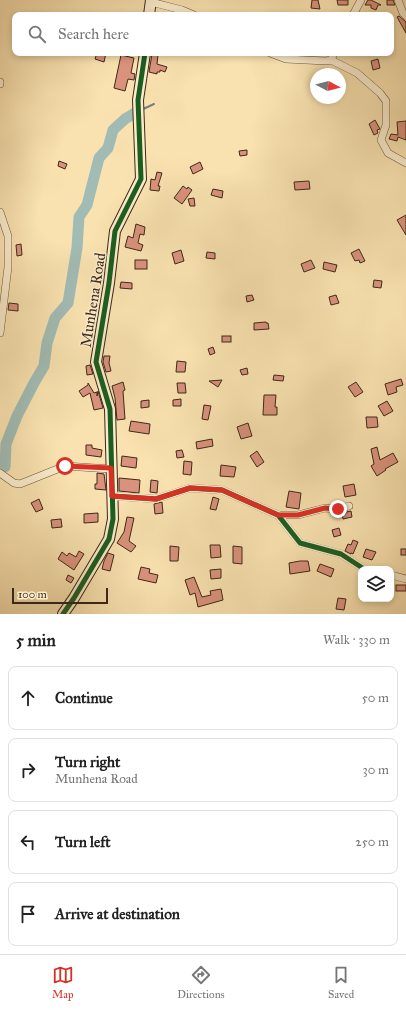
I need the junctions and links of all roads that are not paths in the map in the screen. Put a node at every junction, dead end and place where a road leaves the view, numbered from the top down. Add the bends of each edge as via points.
1 (361, 0) edge
2 (398, 0) edge
3 (151, 1) edge
4 (149, 12) edge
5 (187, 12) edge
6 (355, 12) edge
7 (406, 16) edge
8 (145, 56) edge
9 (278, 56) edge
10 (333, 56) edge
11 (331, 60) junction
12 (406, 162) edge
13 (0, 212) edge
14 (0, 333) edge
15 (111, 468) junction
16 (0, 473) edge
17 (112, 496) junction
18 (349, 506) dead end
19 (278, 515) junction
20 (360, 566) edge
21 (394, 576) edge
22 (406, 578) edge
23 (63, 614) edge

1 - 6 street
2 - 7 street
3 - 4 street
3 - 5 street
8 - 15 street, Munhena Road via 138,100 141,179 115,231 96,362 110,409
9 - 11 street via 286,59
10 - 11 street
11 - 12 street via 357,73 386,101 386,125 381,140 388,153
13 - 14 street via 8,236 8,267
15 - 16 street via 65,466 20,484 14,484
15 - 17 street, Munhena Road
17 - 19 street via 156,499 190,488 222,490
17 - 23 street, Munhena Road via 113,519 109,539
18 - 19 street via 338,509 325,508 298,515
19 - 20 street via 300,543 342,554
21 - 22 street

